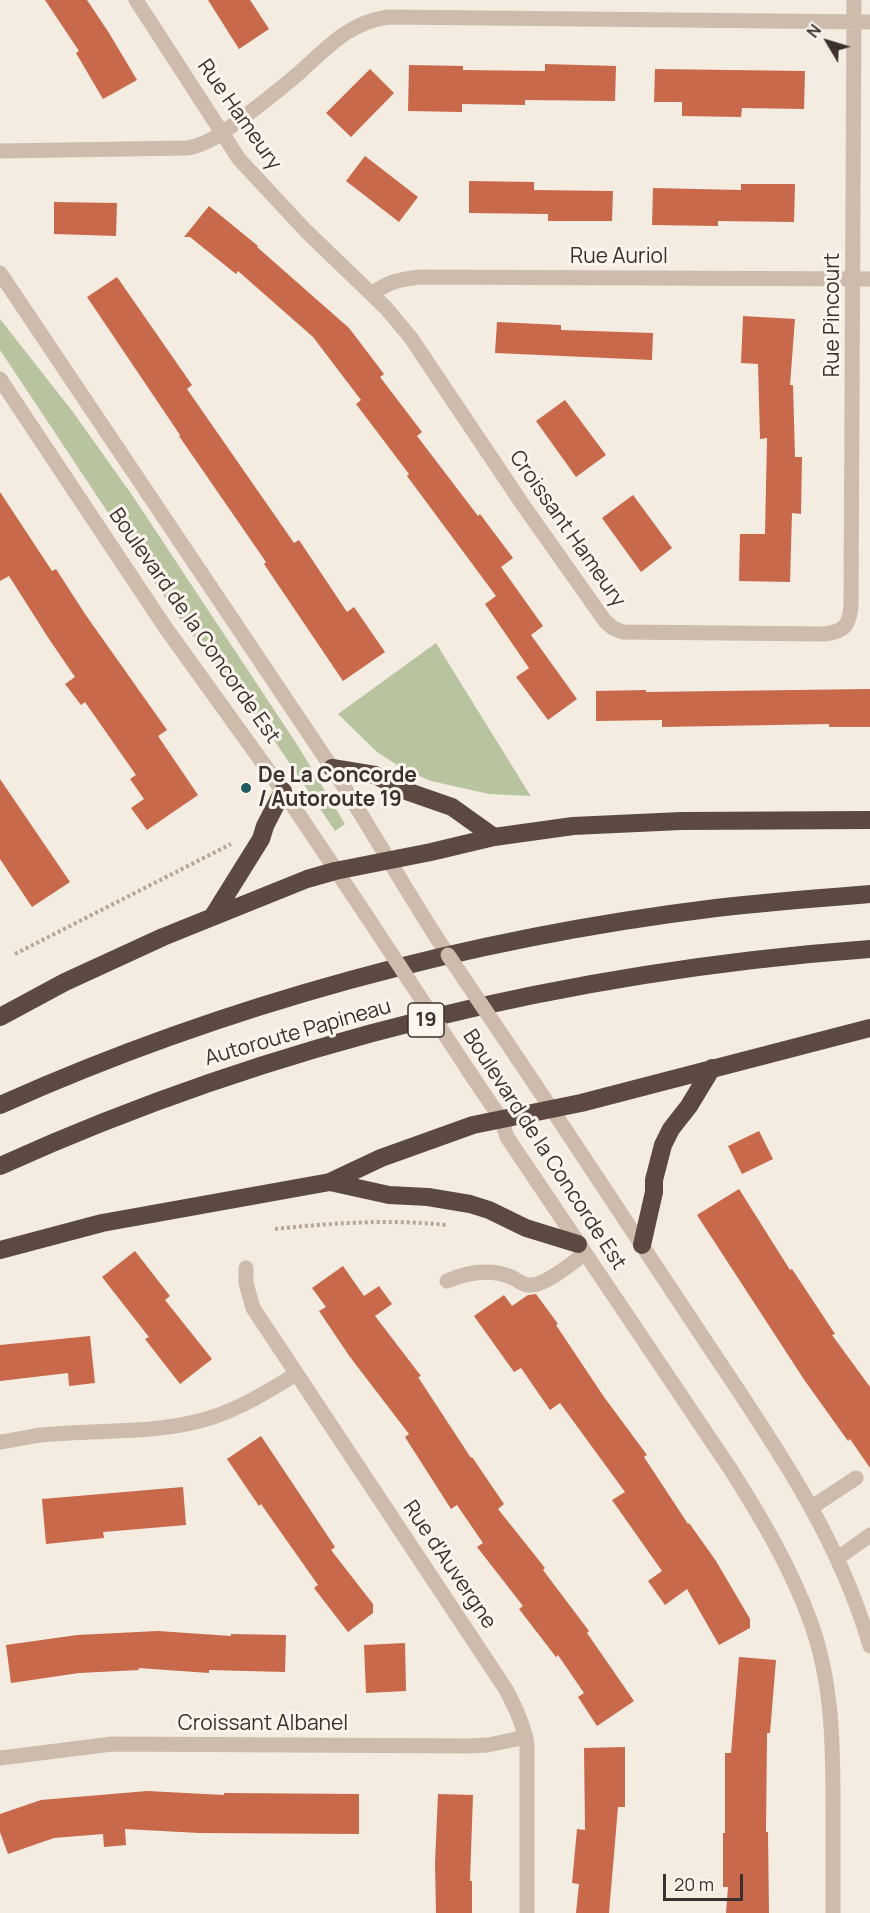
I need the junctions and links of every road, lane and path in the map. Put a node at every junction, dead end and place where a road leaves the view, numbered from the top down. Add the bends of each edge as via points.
1 (136, 0) edge
2 (854, 0) edge
3 (854, 22) junction
4 (870, 22) edge
5 (221, 134) junction
6 (0, 151) edge
7 (0, 273) edge
8 (854, 278) junction
9 (870, 279) edge
10 (372, 294) junction
11 (0, 379) edge
12 (844, 628) joint
13 (332, 768) junction
14 (283, 790) junction
15 (870, 820) edge
16 (494, 837) junction
17 (235, 842) dead end
18 (389, 860) junction
19 (335, 871) junction
20 (870, 894) edge
21 (213, 916) junction
22 (870, 949) edge
23 (15, 954) dead end
24 (0, 1017) edge
25 (870, 1028) edge
26 (712, 1068) junction
27 (0, 1105) edge
28 (552, 1109) junction
29 (501, 1119) junction
30 (0, 1166) edge
31 (330, 1182) junction
32 (455, 1226) dead end
33 (275, 1229) dead end
34 (642, 1245) junction
35 (581, 1249) junction
36 (0, 1250) edge
37 (246, 1268) dead end
38 (447, 1281) dead end
39 (296, 1374) junction
40 (0, 1442) edge
41 (856, 1478) dead end
42 (812, 1507) junction
43 (870, 1535) edge
44 (838, 1558) junction
45 (864, 1604) edge
46 (870, 1646) edge
47 (526, 1737) junction
48 (0, 1758) edge
49 (527, 1913) edge
50 (833, 1913) edge

1 - 5 street, Rue Hameury
2 - 3 street, Rue Pincourt
3 - 4 street
3 - 5 street via 376,18 344,33
3 - 8 street, Rue Pincourt
5 - 6 street via 203,145 188,148
5 - 10 street, Rue Hameury via 276,200
7 - 13 street, Boulevard de la Concorde Est
8 - 9 street, Rue Auriol
8 - 10 street, Rue Auriol via 420,277 382,285
8 - 12 street, Rue Pincourt via 852,589 850,616
10 - 12 street, Croissant Hameury via 411,338 604,621 613,628 623,632 813,634
11 - 14 street, Boulevard de la Concorde Est via 165,627
13 - 16 highway via 375,775 452,807
13 - 18 street, Boulevard de la Concorde Est
14 - 19 street, Boulevard de la Concorde Est
14 - 21 highway via 261,839
15 - 16 highway via 639,823
16 - 18 highway
17 - 23 path
18 - 19 highway
18 - 28 street, Boulevard de la Concorde Est, bridge
19 - 21 highway
19 - 29 street, Boulevard de la Concorde Est, bridge
20 - 27 highway, Autoroute Papineau via 716,908 430,959 263,1006 110,1059
21 - 24 highway via 109,961
22 - 30 highway, Autoroute Papineau / 19 via 647,974 448,1014 231,1075 88,1127
25 - 26 highway
26 - 28 highway
26 - 34 highway via 663,1145
28 - 29 highway
28 - 34 street, Boulevard de la Concorde Est
29 - 31 highway via 381,1158
29 - 35 street, Boulevard de la Concorde Est via 507,1137
31 - 35 highway via 389,1195 470,1204
31 - 36 highway via 102,1222
32 - 33 path via 390,1222
34 - 42 street, Boulevard de la Concorde Est
35 - 38 street via 531,1286 500,1273 486,1272 467,1273
35 - 50 street, Boulevard de la Concorde Est via 765,1524 792,1574 812,1625 832,1727
37 - 39 street, Rue d'Auvergne via 253,1308
39 - 40 street via 228,1412 185,1424
39 - 47 street, Rue d'Auvergne via 505,1688
41 - 42 street
42 - 44 street, Boulevard de la Concorde Est
43 - 44 street
44 - 45 street, Boulevard de la Concorde Est
45 - 46 street, Boulevard de la Concorde Est
47 - 48 street, Croissant Albanel via 470,1746 111,1744
47 - 49 street, Rue d'Auvergne

